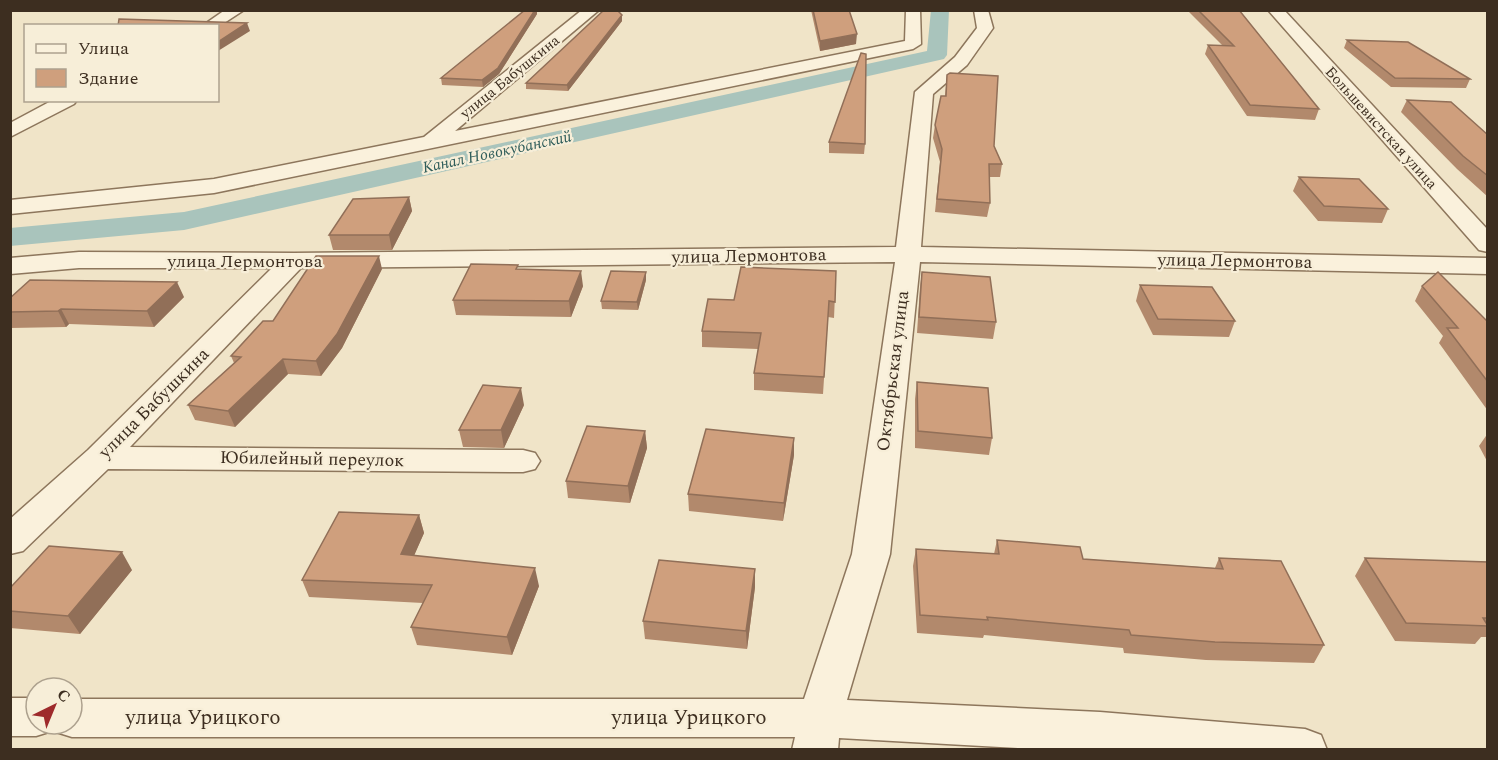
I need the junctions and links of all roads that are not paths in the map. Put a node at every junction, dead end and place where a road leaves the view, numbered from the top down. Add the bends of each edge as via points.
1 (237, 10) edge
2 (592, 10) edge
3 (913, 10) edge
4 (981, 10) edge
5 (1275, 10) edge
6 (212, 24) edge
7 (64, 102) edge
8 (10, 131) edge
9 (428, 143) junction
10 (10, 207) edge
11 (1488, 244) edge
12 (908, 254) junction
13 (294, 261) junction
14 (10, 266) edge
15 (1488, 266) edge
16 (100, 458) junction
17 (523, 461) dead end
18 (10, 541) edge
19 (84, 717) edge
20 (818, 734) edge
21 (1103, 741) edge
22 (1305, 750) edge

1 - 6 street
2 - 9 street, улица Бабушкина
3 - 9 street via 912,44
4 - 12 street, Октябрьская улица via 985,28 961,61 924,92
5 - 11 street, Большевистская улица
7 - 8 street
9 - 10 street via 214,186
12 - 13 street, улица Лермонтова
12 - 15 street, улица Лермонтова
12 - 20 street, Октябрьская улица via 871,554
13 - 14 street, улица Лермонтова via 79,260
13 - 16 street, улица Бабушкина
16 - 17 street, Юбилейный переулок
16 - 18 street, улица Бабушкина
19 - 20 street, улица Урицкого
20 - 21 street, улица Урицкого
21 - 22 street, улица Урицкого

